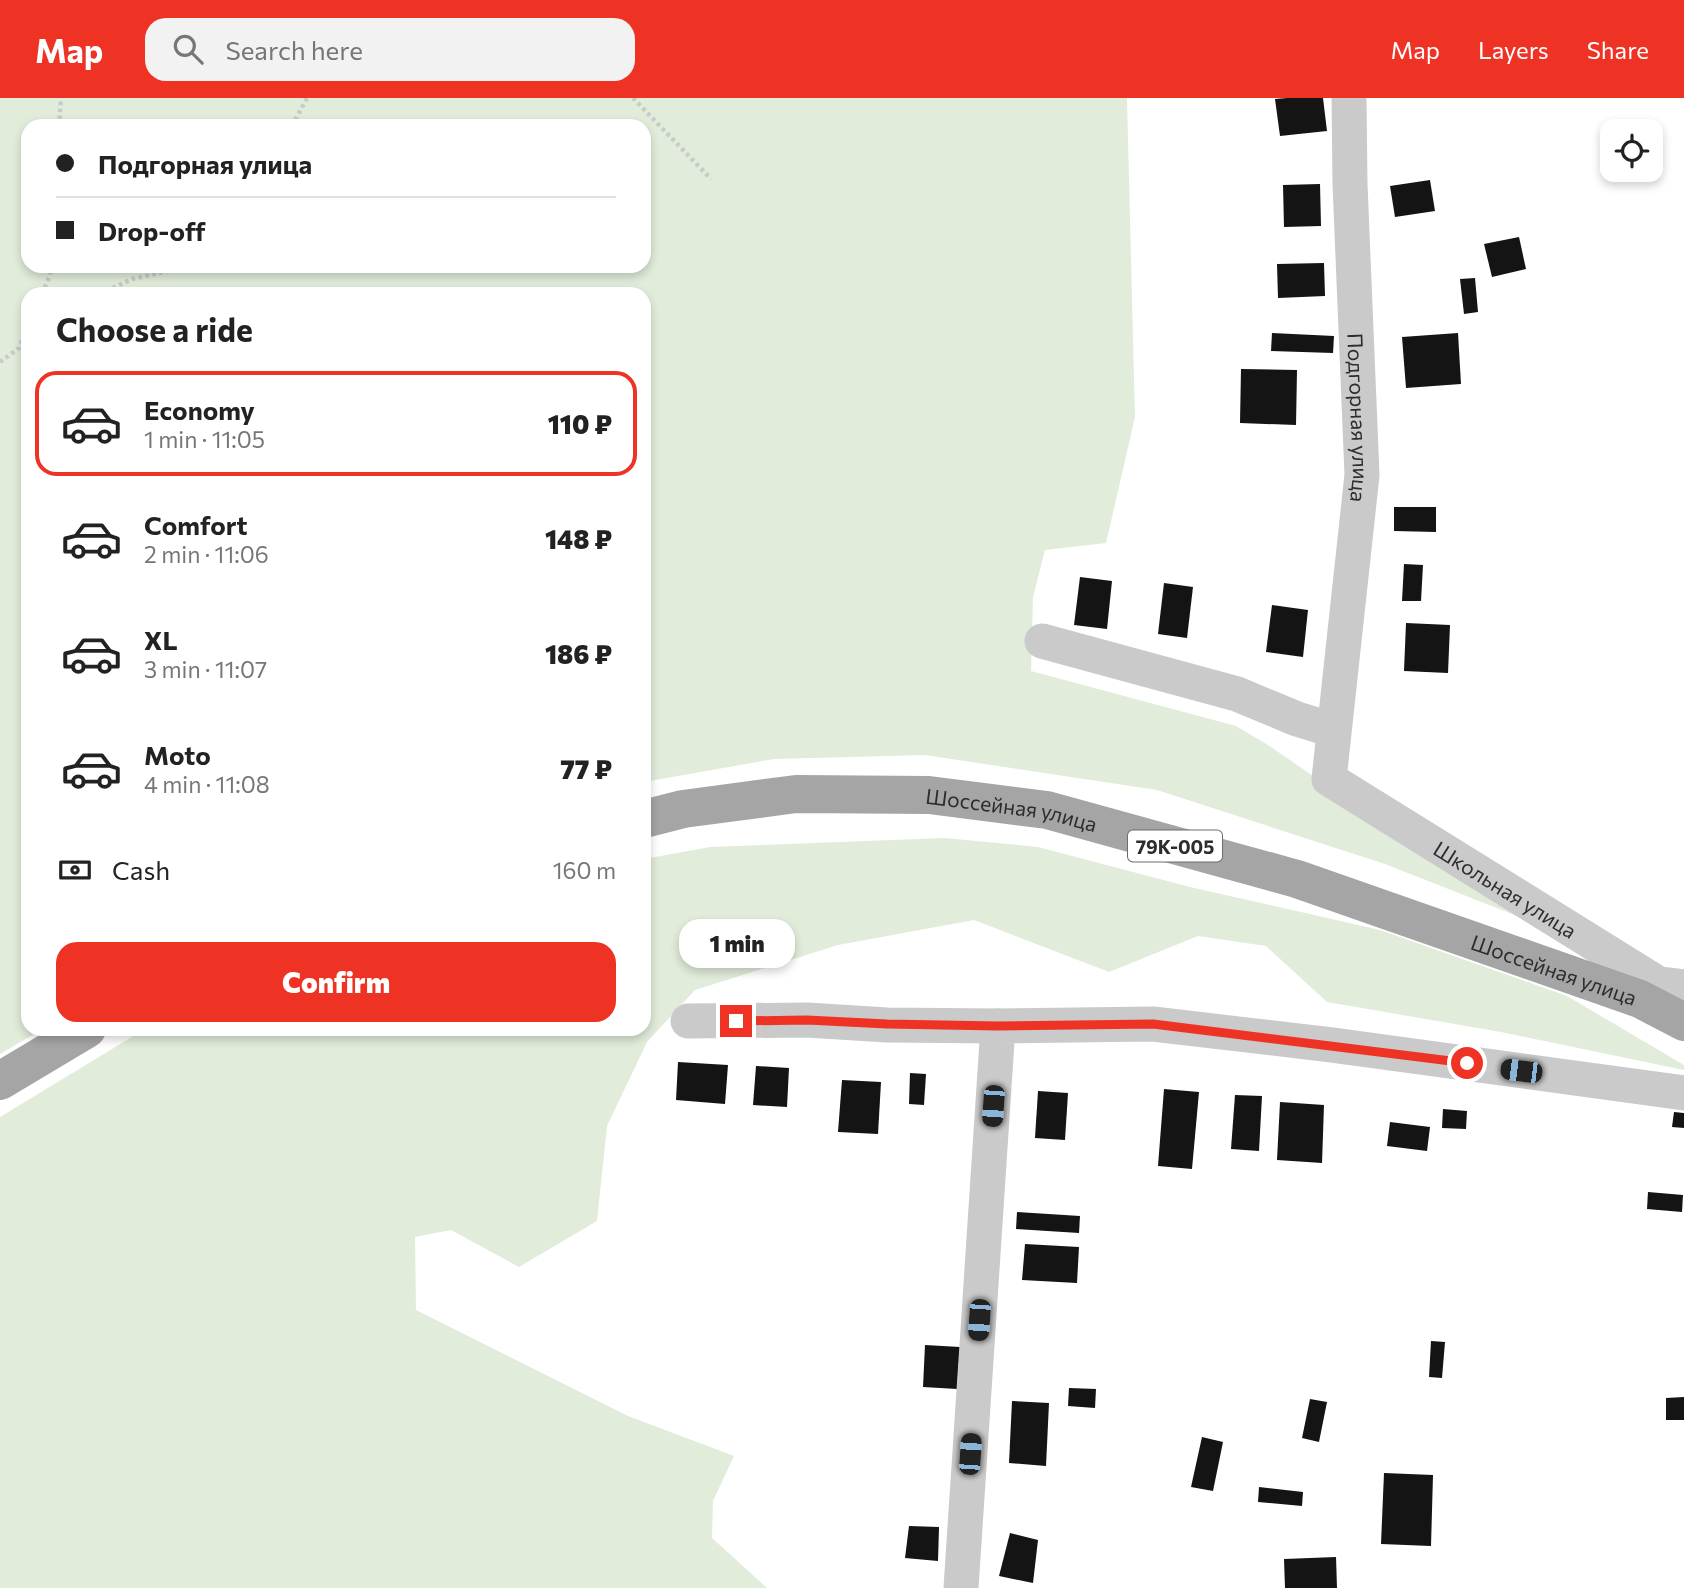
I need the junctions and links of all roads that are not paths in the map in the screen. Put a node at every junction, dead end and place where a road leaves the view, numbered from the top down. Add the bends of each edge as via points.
1 (1349, 98) edge
2 (1042, 641) dead end
3 (1334, 730) junction
4 (1329, 779) joint
5 (651, 816) edge
6 (1684, 987) edge
7 (688, 1021) dead end
8 (1684, 1022) edge
9 (998, 1026) junction
10 (75, 1036) edge
11 (0, 1081) edge
12 (1684, 1093) edge
13 (961, 1588) edge

1 - 3 street, Подгорная улица via 1362,474
2 - 3 street via 1237,694
3 - 4 street, Подгорная улица
4 - 6 street, Школьная улица via 1659,984
5 - 8 main road, Шоссейная улица / 79К-005 via 796,794 929,794 1046,810 1297,879 1640,999
7 - 9 street
9 - 12 street via 1153,1024
9 - 13 street
10 - 11 main road

